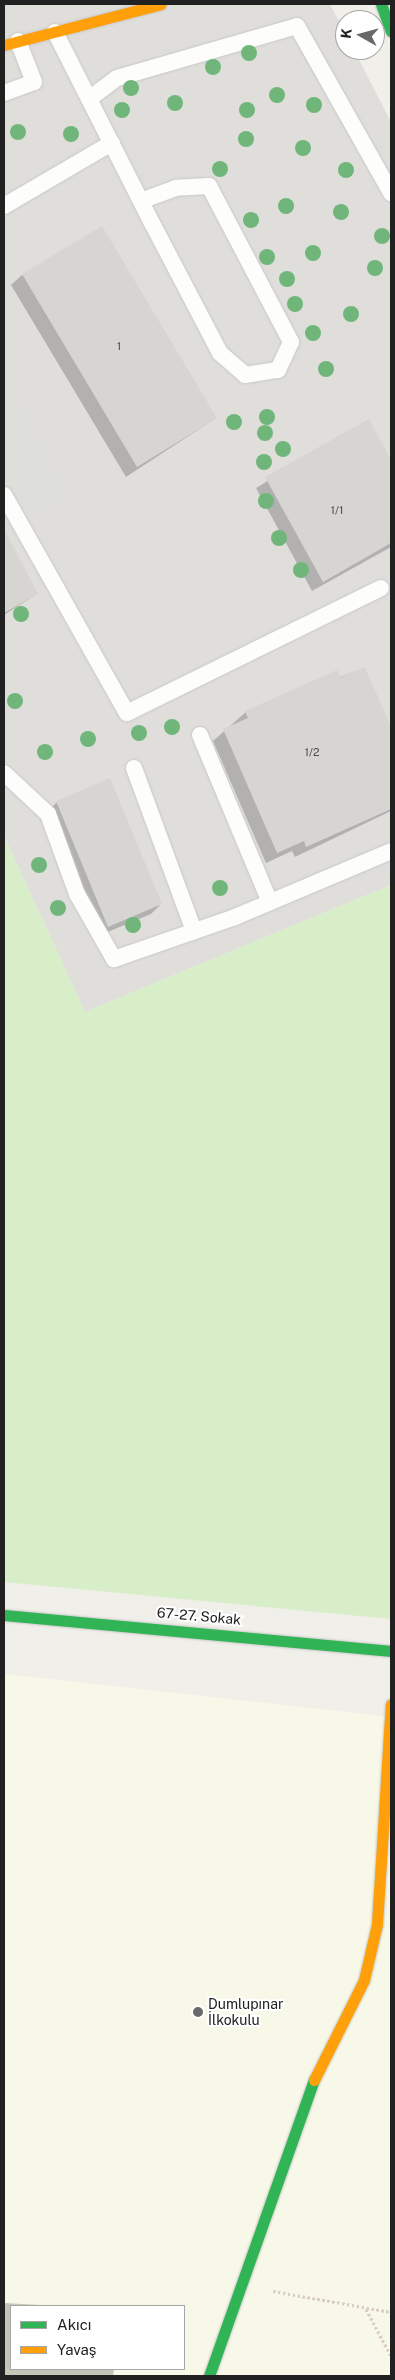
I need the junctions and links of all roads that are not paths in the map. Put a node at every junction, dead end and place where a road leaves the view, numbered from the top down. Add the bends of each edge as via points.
1 (161, 4) edge
2 (381, 4) edge
3 (391, 31) edge
4 (55, 32) junction
5 (11, 43) edge
6 (4, 93) edge
7 (89, 99) junction
8 (112, 144) junction
9 (391, 193) edge
10 (141, 201) junction
11 (4, 206) edge
12 (4, 495) edge
13 (381, 588) dead end
14 (200, 735) dead end
15 (134, 768) dead end
16 (4, 773) edge
17 (391, 851) edge
18 (270, 902) junction
19 (194, 931) junction
20 (4, 1614) edge
21 (391, 1651) edge
22 (391, 1704) edge
23 (209, 2376) edge

1 - 4 street
2 - 3 street
4 - 5 street
4 - 7 lane
5 - 6 lane via 34,82
7 - 8 lane
7 - 9 lane via 117,78 297,26
8 - 10 lane
8 - 11 lane
10 - 10 lane via 220,354 245,375 278,370 291,342 209,186 176,188
12 - 13 lane via 127,713
14 - 18 lane
15 - 19 lane
16 - 19 lane via 48,814 77,894 114,959
17 - 18 lane
18 - 19 lane
20 - 21 street, 67-27. Sokak
22 - 23 street via 377,1924 364,1980 302,2103

